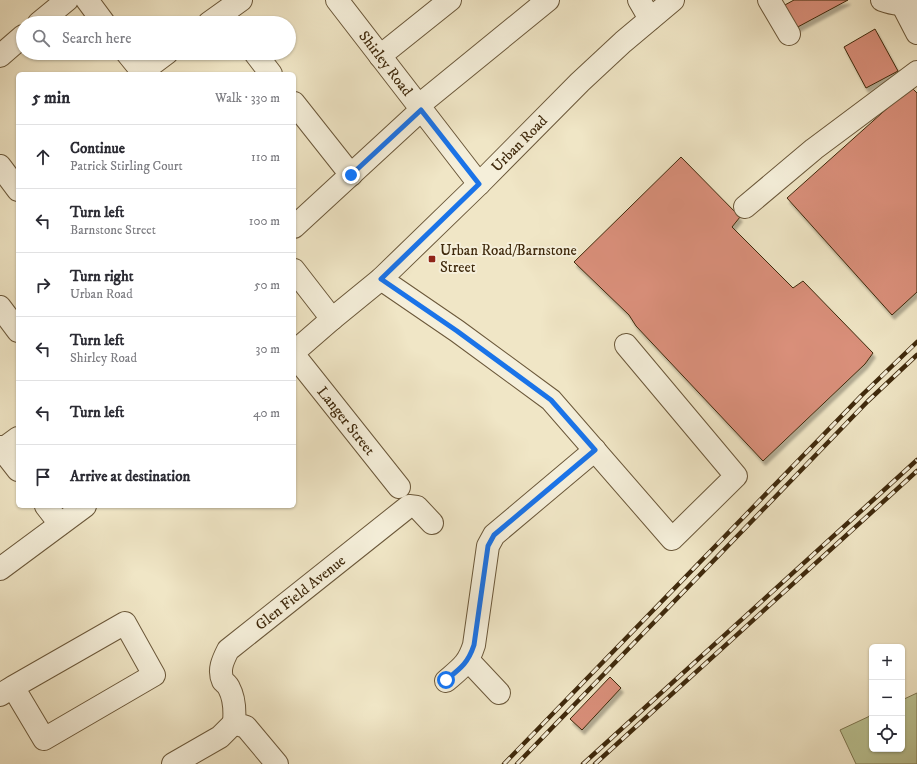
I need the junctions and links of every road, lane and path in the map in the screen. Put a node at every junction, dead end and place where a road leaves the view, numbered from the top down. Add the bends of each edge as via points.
1 (67, 0) edge
2 (87, 0) edge
3 (241, 0) edge
4 (337, 0) edge
5 (548, 0) edge
6 (639, 0) edge
7 (673, 0) edge
8 (770, 0) edge
9 (899, 1) edge
10 (441, 3) edge
11 (48, 16) edge
12 (99, 16) edge
13 (225, 16) edge
14 (650, 19) junction
15 (917, 33) edge
16 (789, 34) dead end
17 (16, 42) edge
18 (0, 56) edge
19 (380, 56) junction
20 (133, 60) edge
21 (158, 60) edge
22 (260, 60) edge
23 (140, 72) edge
24 (142, 72) edge
25 (269, 72) edge
26 (917, 72) edge
27 (296, 106) edge
28 (420, 108) junction
29 (351, 175) junction
30 (479, 184) junction
31 (745, 207) dead end
32 (296, 225) edge
33 (296, 273) edge
34 (381, 279) junction
35 (0, 307) edge
36 (332, 319) junction
37 (16, 328) edge
38 (626, 346) dead end
39 (296, 350) edge
40 (296, 358) edge
41 (5, 447) edge
42 (595, 450) junction
43 (16, 466) edge
44 (399, 487) dead end
45 (48, 508) edge
46 (82, 508) edge
47 (432, 523) dead end
48 (60, 524) junction
49 (0, 569) edge
50 (468, 660) junction
51 (446, 680) dead end
52 (6, 691) edge
53 (499, 692) dead end
54 (234, 723) junction
55 (173, 764) edge
56 (277, 764) edge

1 - 11 street
2 - 12 street
3 - 13 street
4 - 19 street, Shirley Road
5 - 28 street
6 - 14 street
7 - 14 street, Urban Road
8 - 16 street
9 - 15 street
10 - 19 street
14 - 30 street, Urban Road via 580,82
17 - 18 street
19 - 28 street, Shirley Road
20 - 23 street
21 - 24 street
22 - 25 street
26 - 31 street via 814,149
27 - 29 street
28 - 29 street
28 - 30 street, Shirley Road
29 - 32 street
30 - 34 street, Urban Road
33 - 36 street
34 - 36 street, Urban Road
34 - 42 street via 551,400
35 - 37 street
36 - 39 street, Urban Road
38 - 42 street via 736,476 672,539
40 - 44 street, Langer Street
41 - 43 street
42 - 50 street via 494,535 488,546 474,645
45 - 48 street
46 - 48 street
47 - 54 street, Glen Field Avenue via 417,507 409,506 228,650 222,662 221,673 234,700
48 - 49 street
50 - 51 street
50 - 53 street
52 - 52 street via 44,739 154,675 125,623
54 - 55 street via 220,737
54 - 56 street via 246,727

